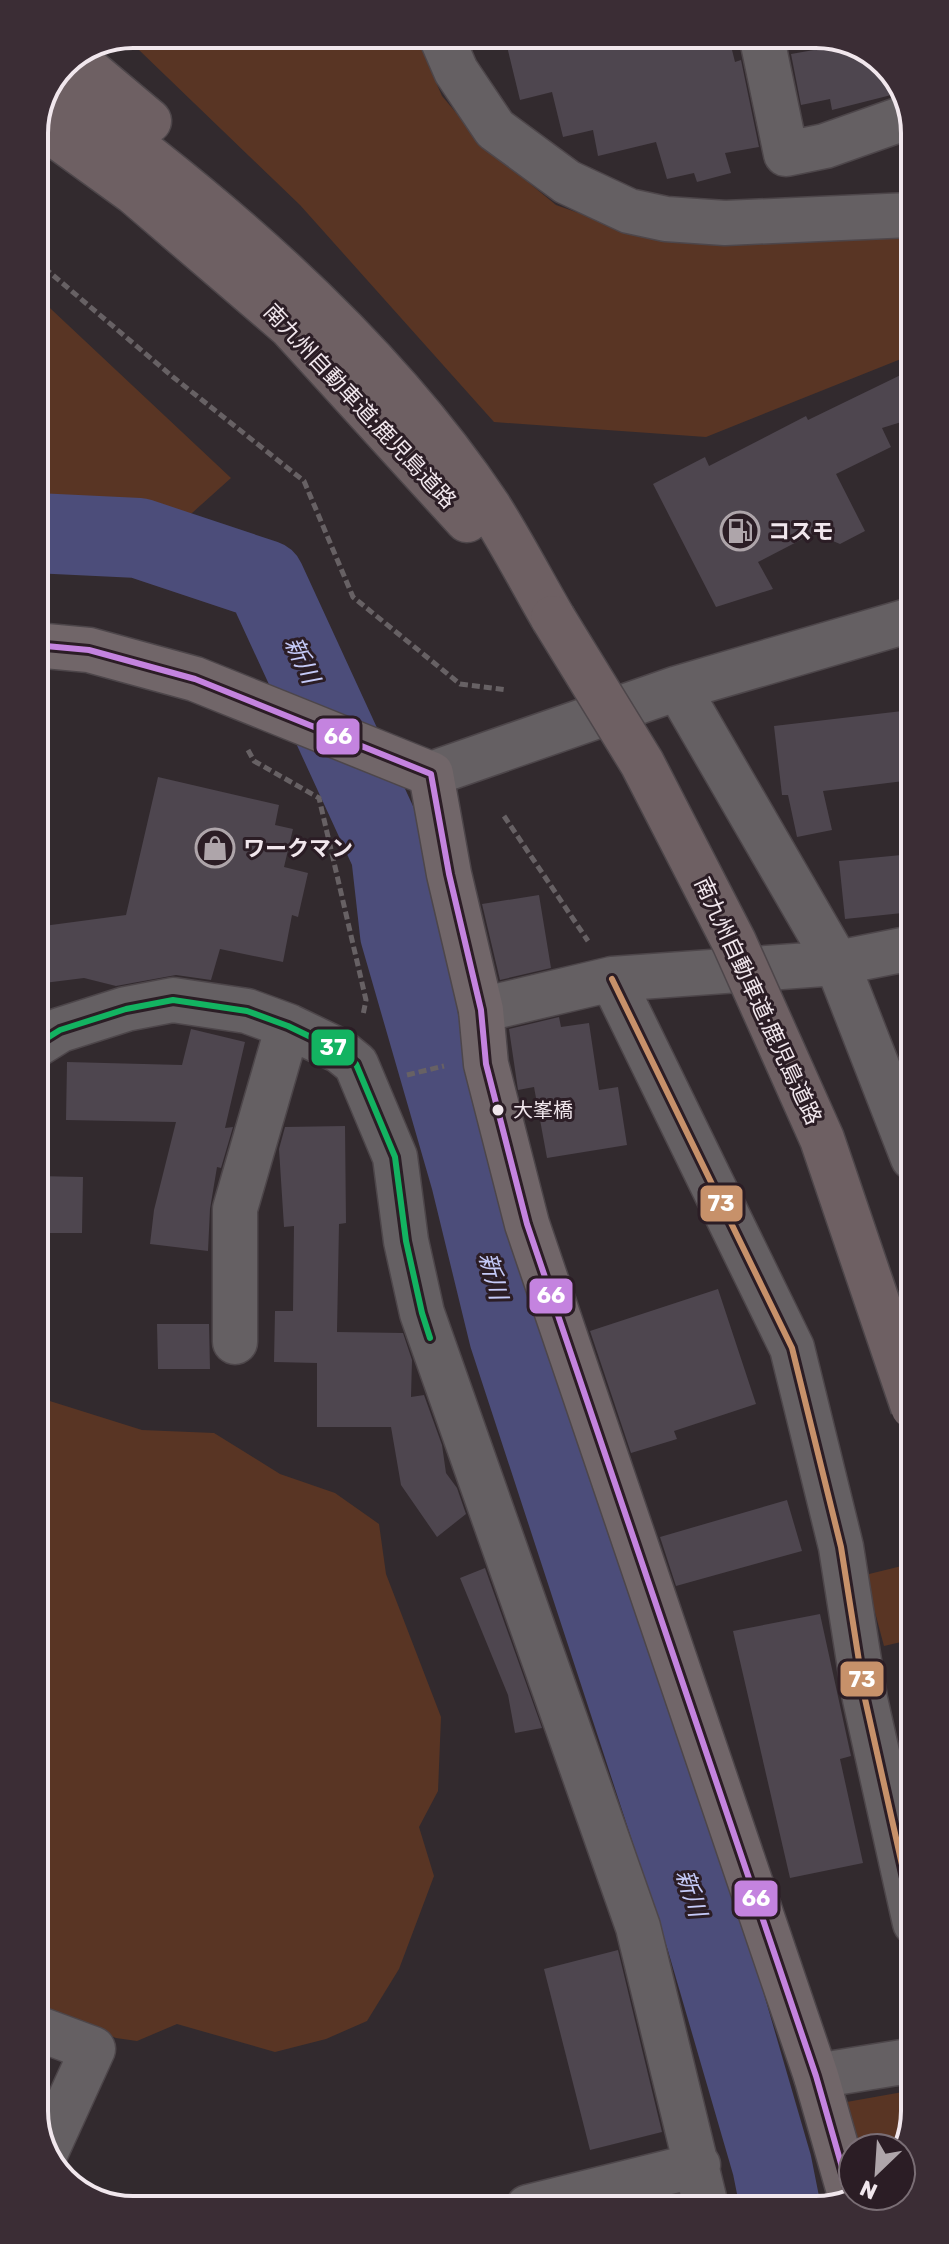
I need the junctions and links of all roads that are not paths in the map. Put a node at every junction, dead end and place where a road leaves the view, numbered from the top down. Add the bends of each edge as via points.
1 (446, 48) edge
2 (764, 48) edge
3 (82, 65) edge
4 (60, 91) edge
5 (899, 120) edge
6 (48, 130) edge
7 (48, 164) edge
8 (901, 215) edge
9 (310, 323) junction
10 (901, 623) edge
11 (48, 646) edge
12 (678, 688) junction
13 (431, 774) junction
14 (901, 950) edge
15 (837, 963) junction
16 (612, 979) junction
17 (481, 1010) junction
18 (288, 1026) junction
19 (48, 1038) edge
20 (901, 1127) edge
21 (235, 1342) dead end
22 (901, 1372) edge
23 (901, 1860) edge
24 (48, 2032) edge
25 (901, 2062) edge
26 (816, 2076) junction
27 (842, 2132) edge
28 (53, 2137) edge
29 (837, 2150) edge
30 (702, 2185) edge
31 (615, 2196) edge

1 - 8 street via 495,129 567,182 629,211 725,223
2 - 5 street via 786,154
3 - 9 highway via 184,151 284,251
4 - 9 highway, 南九州自動車道;鹿児島道路 via 190,189 260,251
6 - 9 highway, 南九州自動車道;鹿児島道路
7 - 9 highway
9 - 22 highway, 南九州自動車道;鹿児島道路, bridge via 479,515 553,618 642,763 734,942 822,1139
10 - 12 street
11 - 13 main road via 89,650 195,679
12 - 13 street
12 - 15 street
13 - 17 main road
14 - 15 street
15 - 16 street
15 - 20 street
16 - 17 street
16 - 23 street via 792,1348 841,1547 865,1699
17 - 26 main road via 486,1064 527,1224
18 - 19 street via 247,1011 173,1000 126,1009
18 - 21 street via 235,1209
18 - 30 street via 356,1064 395,1157 422,1313 638,1927
24 - 28 street via 93,2049
25 - 26 street
26 - 27 main road
26 - 29 main road
30 - 31 street

